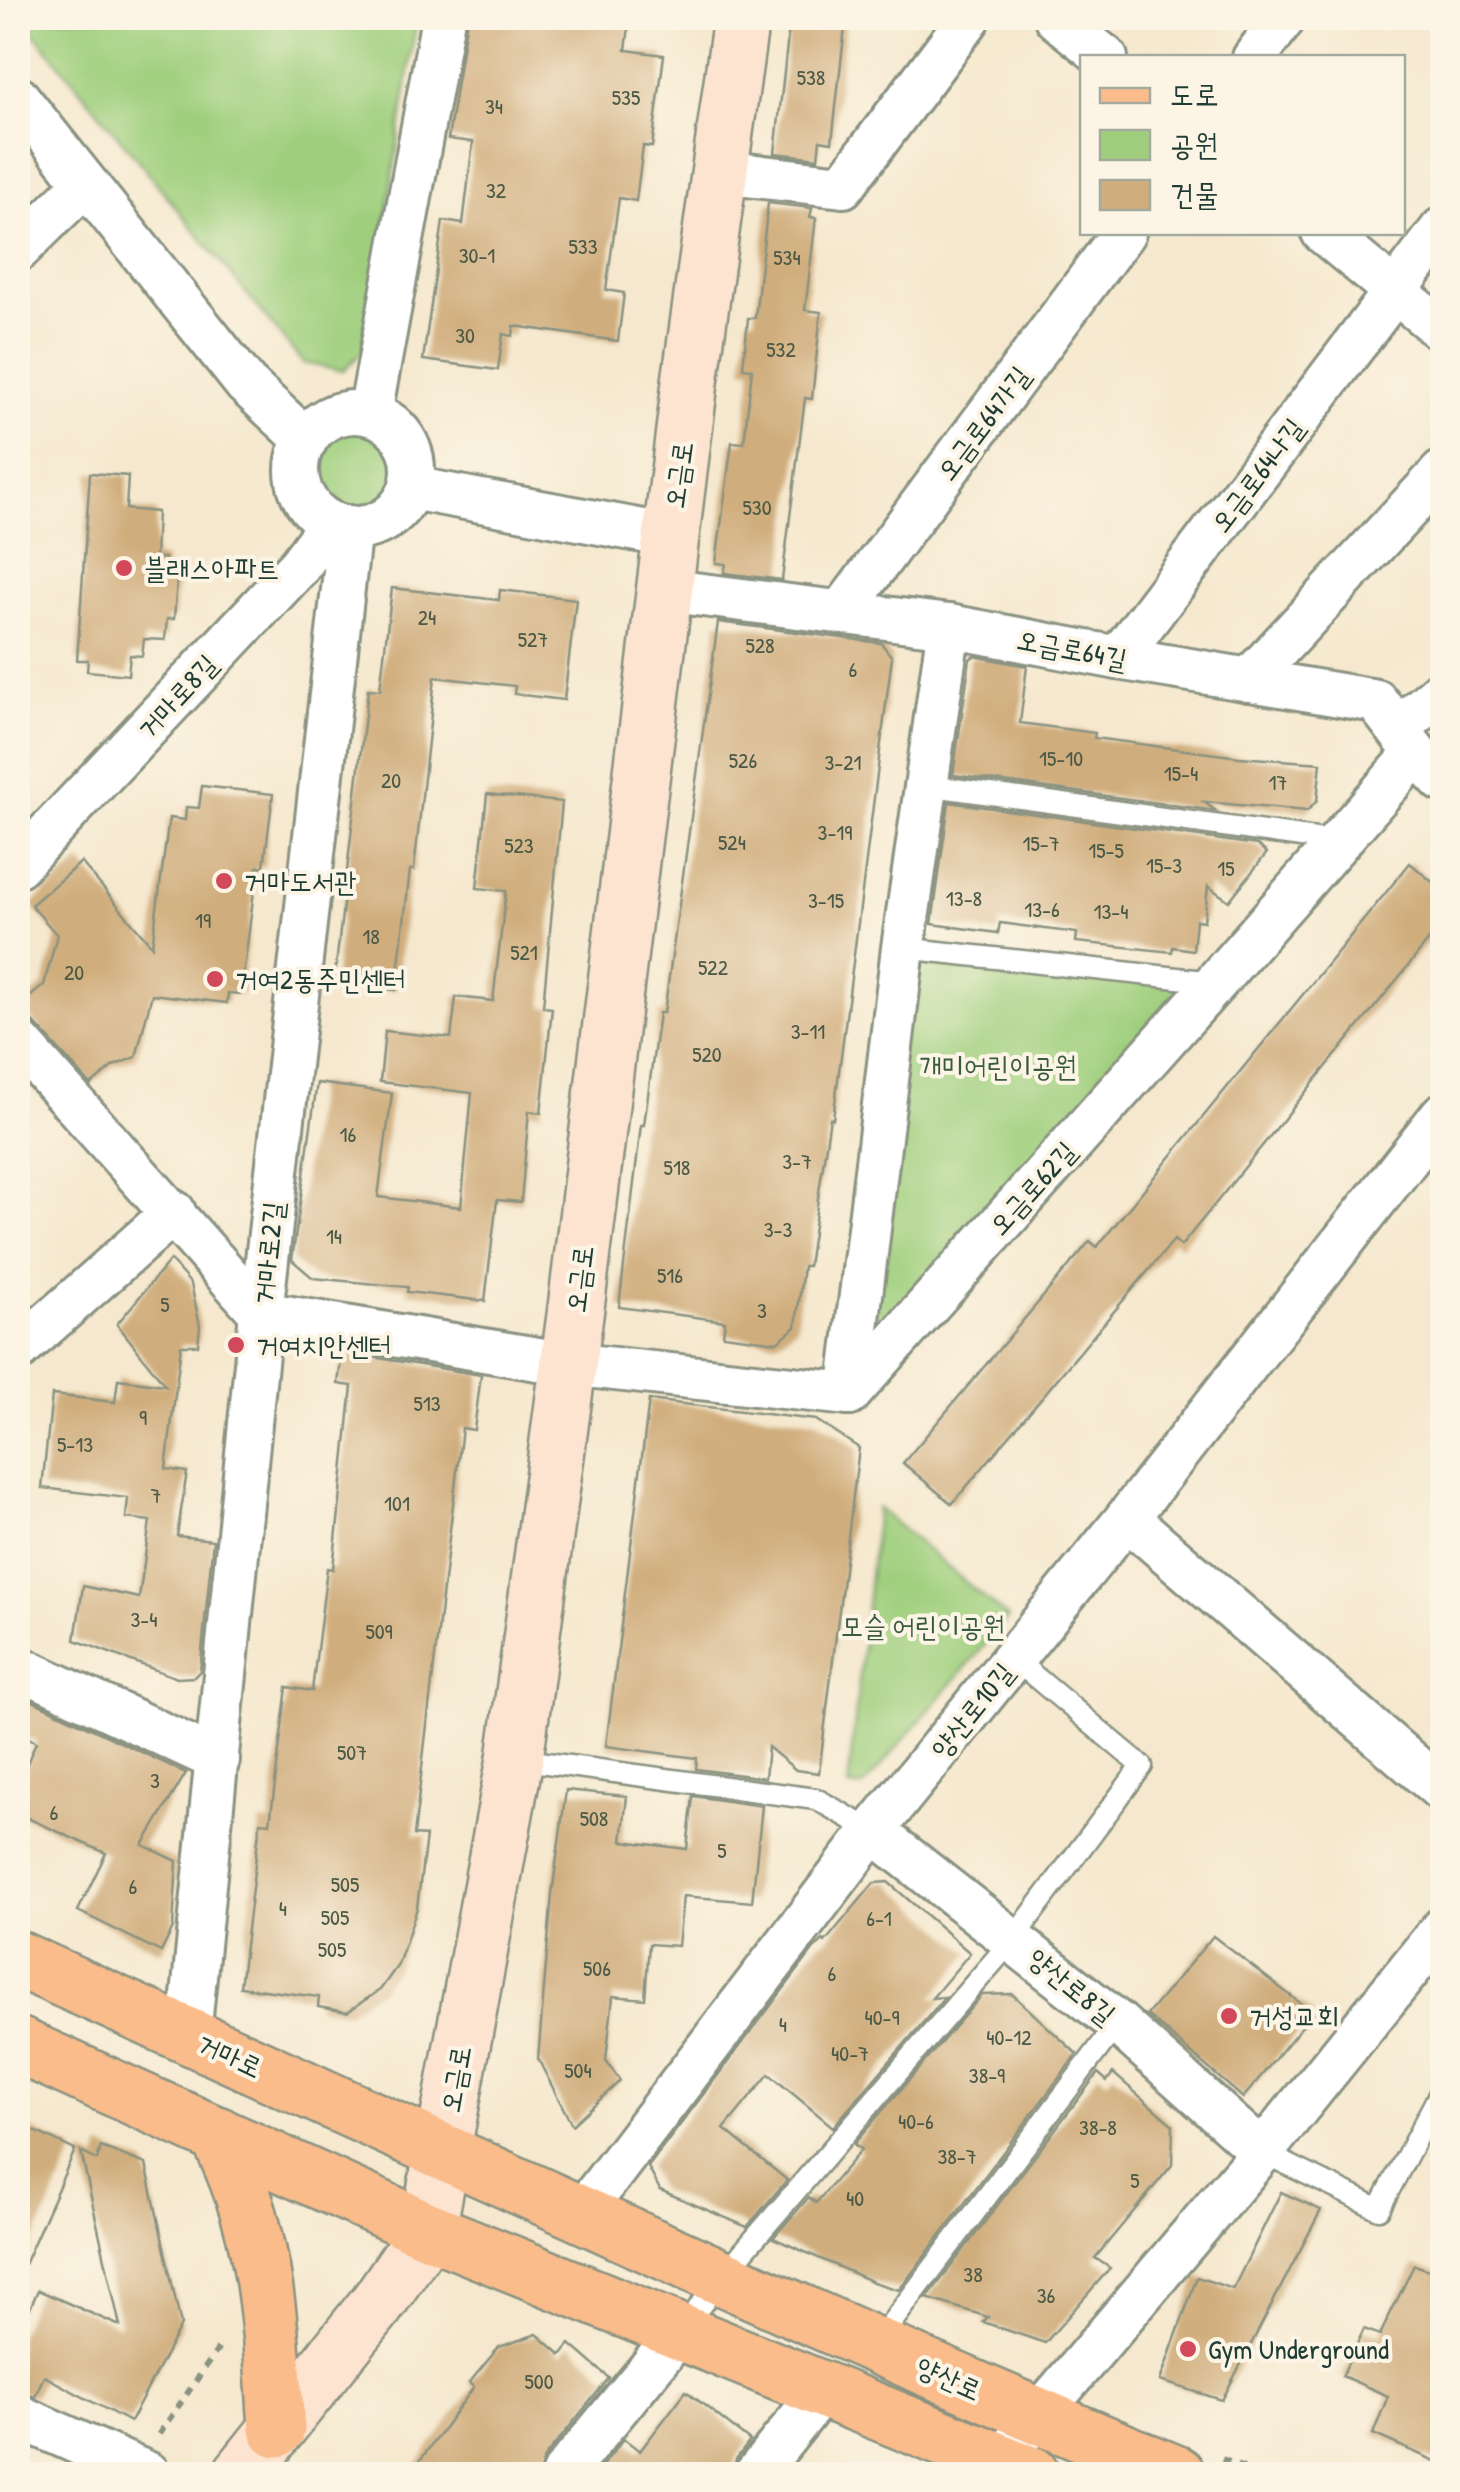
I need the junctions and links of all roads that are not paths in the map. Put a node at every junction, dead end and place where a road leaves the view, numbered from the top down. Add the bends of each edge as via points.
1 (442, 18) edge
2 (742, 18) edge
3 (969, 18) edge
4 (1056, 18) edge
5 (1284, 18) edge
6 (1102, 55) edge
7 (1256, 55) edge
8 (18, 98) edge
9 (720, 172) junction
10 (85, 184) junction
11 (1442, 229) edge
12 (1122, 235) edge
13 (1327, 235) edge
14 (18, 250) edge
15 (1396, 292) junction
16 (1442, 330) edge
17 (370, 414) junction
18 (306, 440) junction
19 (1442, 472) edge
20 (411, 488) junction
21 (341, 525) junction
22 (670, 536) junction
23 (663, 590) junction
24 (841, 613) junction
25 (949, 626) junction
26 (1118, 658) junction
27 (1250, 680) junction
28 (1442, 692) edge
29 (1419, 753) edge
30 (926, 785) junction
31 (1338, 842) junction
32 (18, 865) edge
33 (903, 948) junction
34 (1216, 982) junction
35 (18, 1041) edge
36 (1442, 1115) edge
37 (174, 1212) junction
38 (261, 1313) junction
39 (18, 1350) edge
40 (568, 1364) junction
41 (848, 1394) junction
42 (1127, 1518) junction
43 (1014, 1659) junction
44 (18, 1667) edge
45 (515, 1759) junction
46 (218, 1760) junction
47 (1442, 1790) edge
48 (873, 1831) junction
49 (1442, 1929) edge
50 (1013, 1939) junction
51 (18, 1959) edge
52 (1118, 2024) junction
53 (189, 2036) junction
54 (18, 2045) edge
55 (1442, 2089) edge
56 (217, 2134) junction
57 (1262, 2152) junction
58 (442, 2154) junction
59 (580, 2215) junction
60 (428, 2230) junction
61 (722, 2278) junction
62 (889, 2326) dead end
63 (680, 2332) junction
64 (823, 2390) junction
65 (18, 2416) edge
66 (1036, 2416) junction
67 (277, 2428) junction
68 (151, 2459) edge
69 (997, 2470) edge
70 (241, 2474) edge
71 (563, 2474) edge
72 (756, 2474) edge
73 (1176, 2474) edge

1 - 17 street
2 - 9 main road, 오금로
3 - 9 street via 843,186
4 - 6 street
5 - 7 street
8 - 10 street
9 - 22 main road, 오금로
10 - 14 street
10 - 18 street via 246,384
11 - 15 street, 오금로64나길
12 - 24 street, 오금로64가길
13 - 15 street
15 - 16 street
15 - 26 street, 오금로64나길
17 - 18 street via 334,416
17 - 20 street via 402,434 414,469
18 - 21 street via 299,457 303,496
19 - 27 street
20 - 21 street via 387,518 369,526
20 - 22 street
21 - 32 street, 거마로8길
21 - 38 street, 거마로2길
22 - 23 main road, 오금로
23 - 24 street, 오금로64길
23 - 40 main road, 오금로
24 - 25 street, 오금로64길
25 - 26 street, 오금로64길
25 - 30 street
26 - 27 street, 오금로64길
27 - 29 street, 오금로64길 via 1376,701
28 - 29 street, 오금로62길
29 - 31 street, 오금로62길
30 - 31 lane
30 - 33 street
31 - 34 street, 오금로62길
33 - 34 lane
33 - 41 street
34 - 41 street, 오금로62길
35 - 37 street
36 - 42 street, 양산로10길
37 - 38 street
37 - 39 street
38 - 40 street
38 - 46 street, 거마로2길
40 - 41 street
40 - 45 main road, 오금로
42 - 43 street, 양산로10길
42 - 47 street
43 - 48 street, 양산로10길
43 - 50 lane via 1142,1766
44 - 46 street
45 - 48 lane via 816,1800
45 - 58 main road, 오금로
46 - 53 street, 거마로2길
48 - 50 street, 양산로8길
48 - 59 street, 양산로10길
49 - 57 street
50 - 52 street, 양산로8길
50 - 61 lane
51 - 53 main road, 거마로
52 - 57 street, 양산로8길
52 - 62 lane
53 - 58 main road, 거마로
54 - 56 main road
55 - 57 lane via 1380,2209
56 - 60 main road
56 - 67 main road via 238,2174 268,2296
57 - 66 street
58 - 59 main road, 양산로
58 - 60 main road, 오금로
59 - 61 main road, 양산로
60 - 63 main road, 양산로
60 - 67 main road, 오금로
61 - 63 lane
61 - 66 main road, 양산로
63 - 64 main road, 양산로
63 - 71 street
64 - 69 main road, 양산로
64 - 72 street
65 - 68 street
66 - 69 street
66 - 73 main road, 양산로
67 - 70 main road, 오금로

